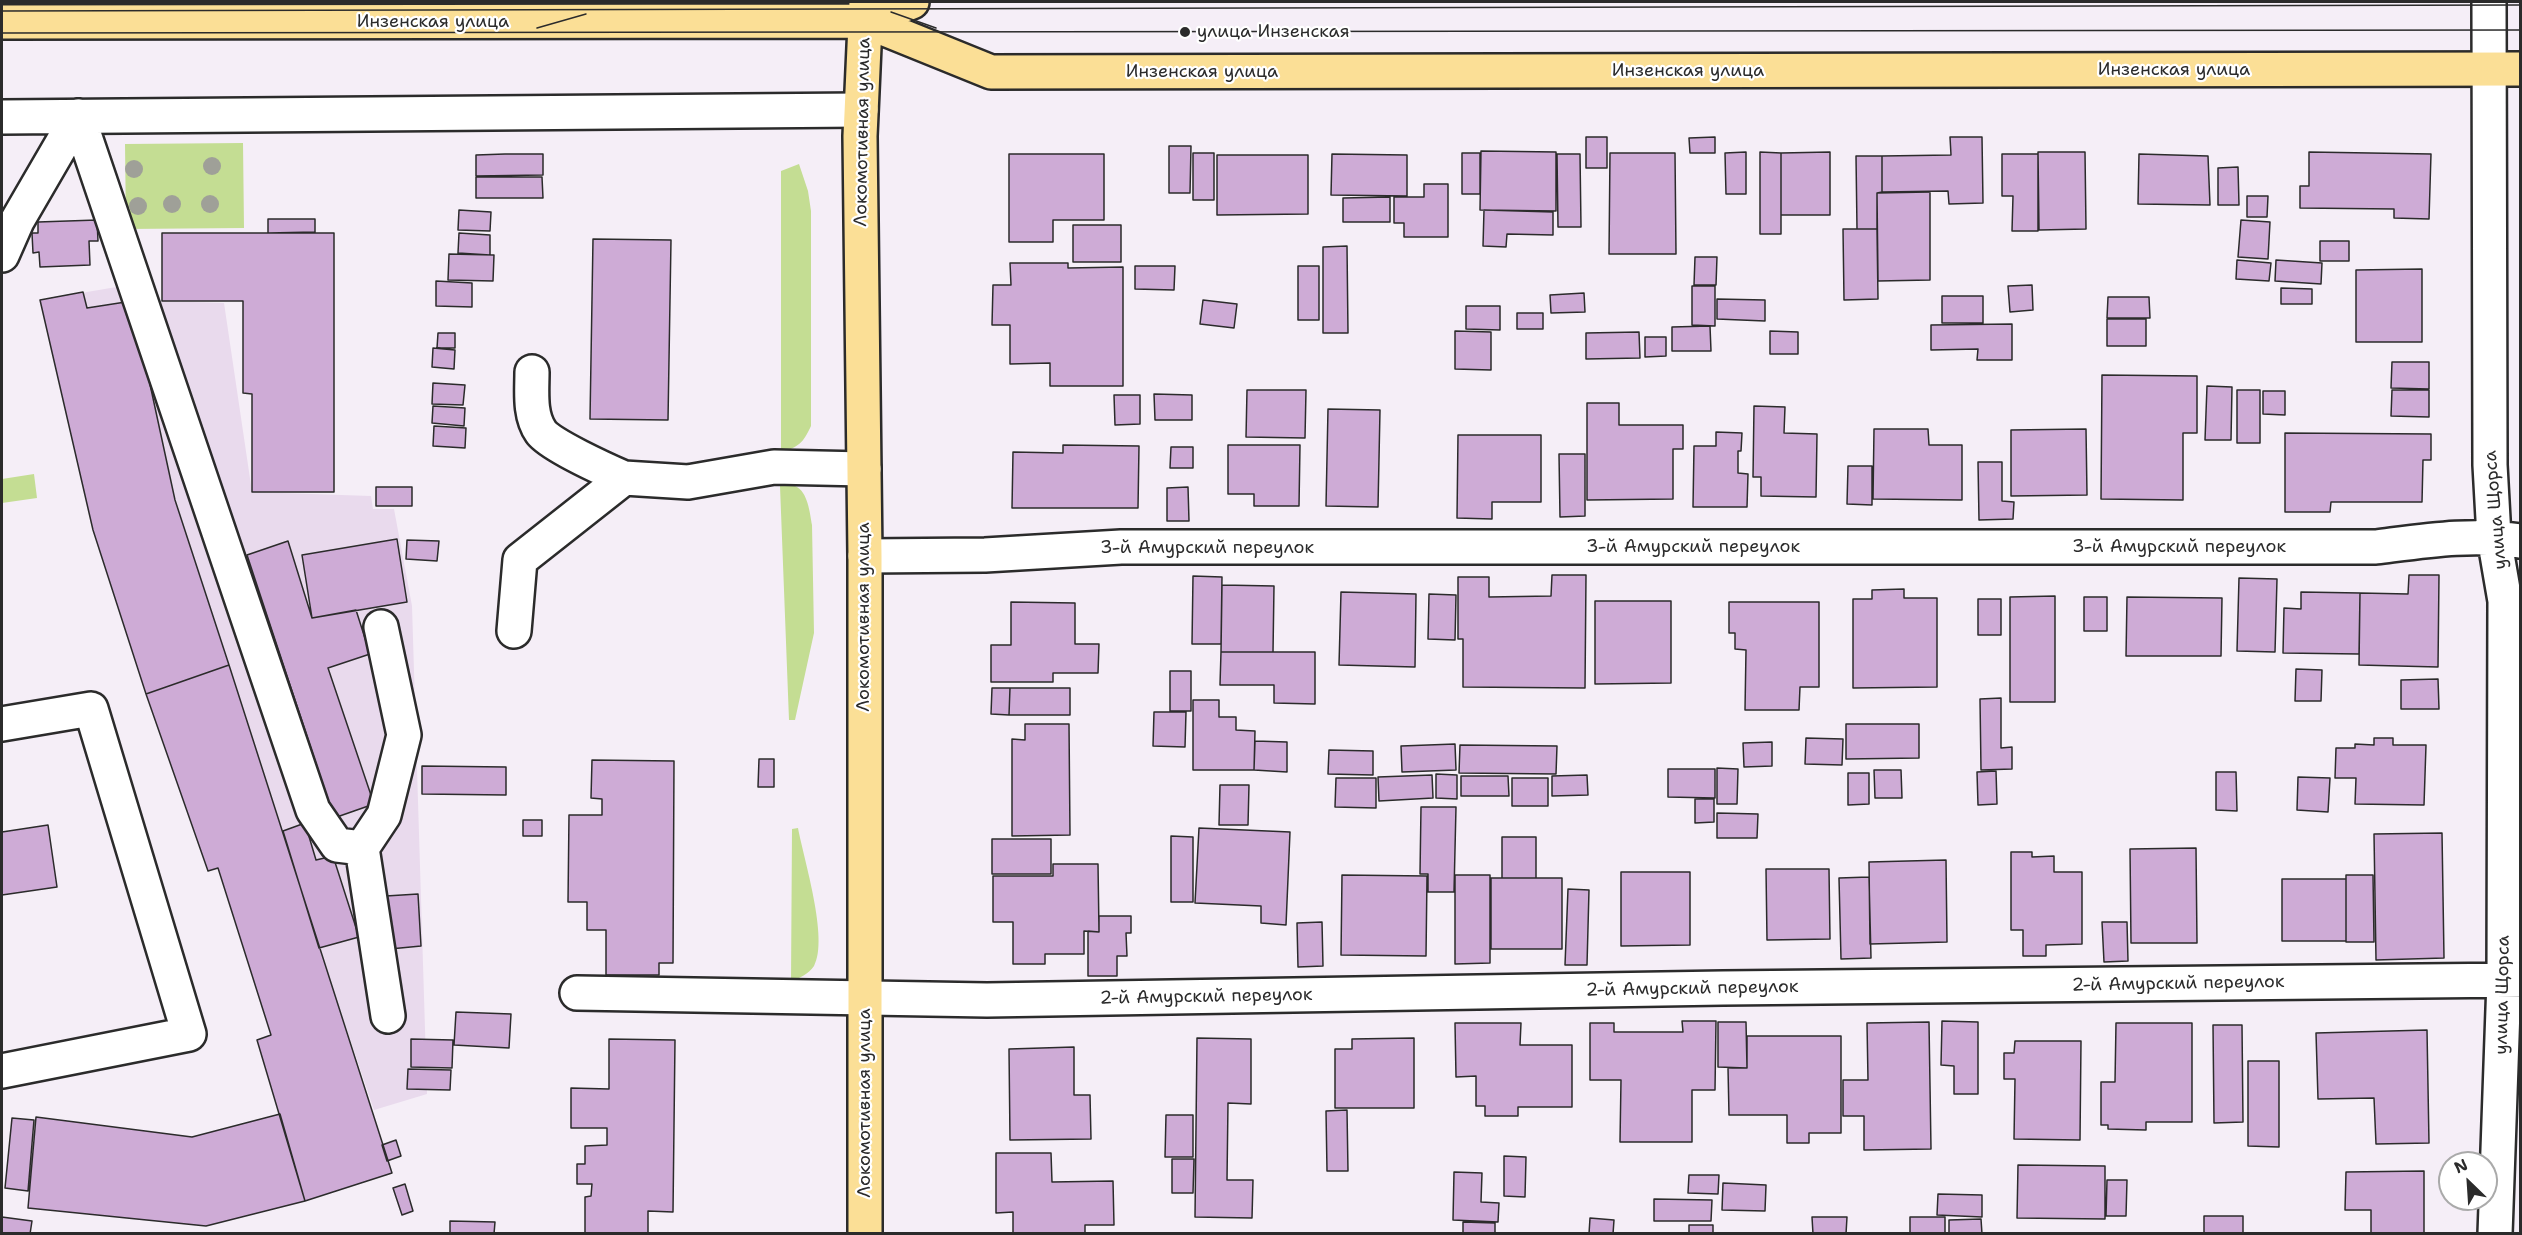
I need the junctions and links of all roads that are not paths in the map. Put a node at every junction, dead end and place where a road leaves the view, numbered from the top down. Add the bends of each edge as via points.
1 (912, 2) edge
2 (2489, 2) edge
3 (865, 11) edge
4 (2, 22) edge
5 (2505, 70) edge
6 (861, 110) junction
7 (78, 116) junction
8 (2, 117) edge
9 (2, 255) edge
10 (532, 372) dead end
11 (864, 469) junction
12 (624, 478) junction
13 (2507, 538) edge
14 (865, 556) junction
15 (381, 627) dead end
16 (514, 631) dead end
17 (2, 724) edge
18 (362, 848) junction
19 (2512, 981) edge
20 (577, 993) dead end
21 (864, 999) junction
22 (388, 1016) dead end
23 (2, 1071) edge
24 (865, 1233) edge
25 (2495, 1233) edge

1 - 3 main road, Инзенская улица
2 - 5 street, улица Щорса
3 - 4 main road, Инзенская улица
3 - 5 main road, Инзенская улица via 992,72
3 - 6 main road, Локомотивная улица
5 - 13 street, улица Щорса via 2490,465
6 - 7 street
6 - 11 main road, Локомотивная улица
7 - 8 street
7 - 9 street via 17,221
7 - 18 street via 313,810 337,845
10 - 12 street via 532,407 541,433
11 - 12 street via 774,467 688,482
11 - 14 main road, Локомотивная улица
12 - 16 street via 520,560
13 - 14 street, 3-й Амурский переулок via 2446,538 2376,547 1121,547 985,555
13 - 19 street, улица Щорса
14 - 21 main road, Локомотивная улица
15 - 18 street via 404,735 384,815
17 - 23 street via 91,709 189,1034
18 - 22 street
19 - 21 street, 2-й Амурский переулок
19 - 25 street, улица Щорса
20 - 21 street, 2-й Амурский переулок
21 - 24 main road, Локомотивная улица

